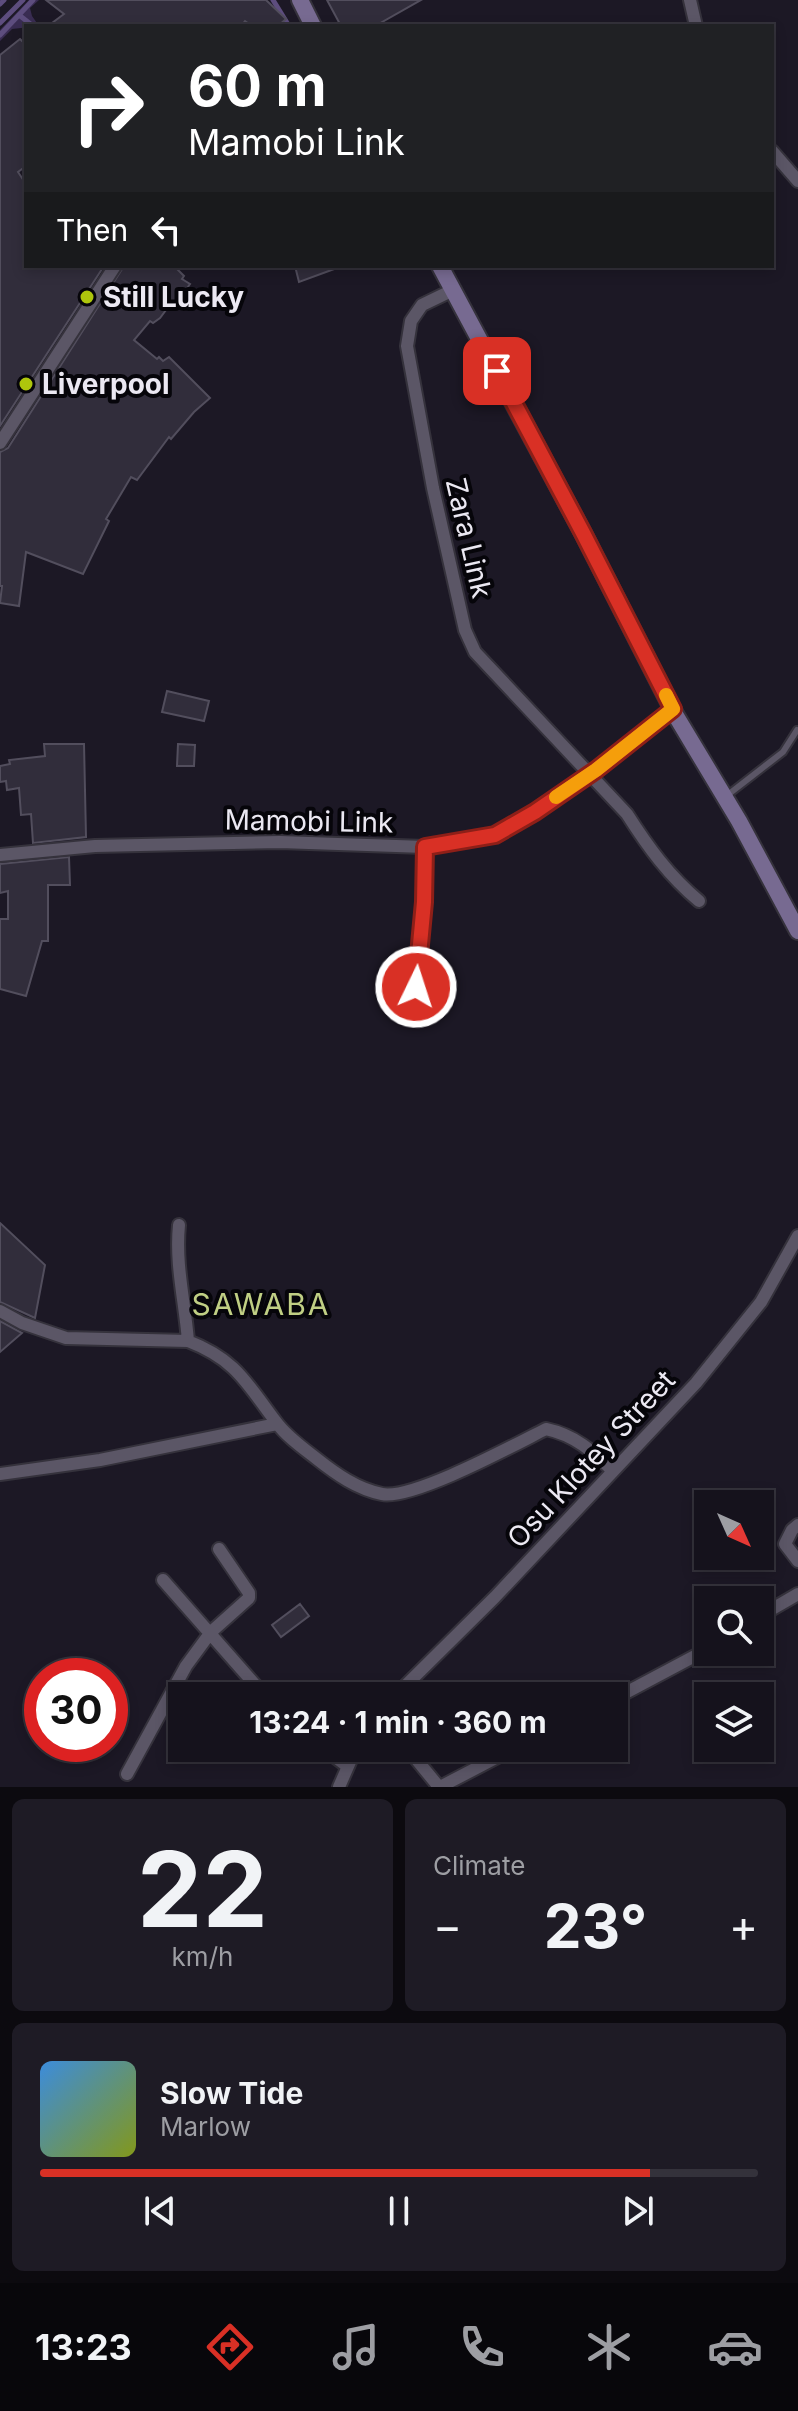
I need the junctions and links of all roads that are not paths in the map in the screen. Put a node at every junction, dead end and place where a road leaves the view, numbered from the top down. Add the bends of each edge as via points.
1 (300, 0) edge
2 (690, 0) edge
3 (312, 24) edge
4 (696, 24) edge
5 (774, 153) edge
6 (798, 181) edge
7 (114, 268) edge
8 (441, 268) edge
9 (453, 290) junction
10 (0, 443) edge
11 (673, 709) junction
12 (797, 730) edge
13 (588, 775) junction
14 (725, 797) junction
15 (425, 847) junction
16 (0, 855) edge
17 (699, 901) dead end
18 (798, 931) edge
19 (402, 994) dead end
20 (179, 1225) dead end
21 (798, 1236) edge
22 (0, 1311) edge
23 (188, 1341) junction
24 (277, 1424) junction
25 (613, 1471) junction
26 (0, 1474) edge
27 (798, 1525) edge
28 (219, 1549) dead end
29 (798, 1561) edge
30 (163, 1580) dead end
31 (798, 1594) edge
32 (774, 1608) edge
33 (211, 1632) junction
34 (694, 1656) edge
35 (253, 1682) edge
36 (409, 1682) edge
37 (628, 1692) edge
38 (342, 1762) edge
39 (349, 1762) edge
40 (418, 1762) edge
41 (488, 1762) edge
42 (347, 1766) junction
43 (127, 1774) dead end
44 (339, 1787) edge
45 (439, 1787) edge

1 - 3 street
2 - 4 street
5 - 6 street
7 - 10 street
8 - 9 street
9 - 11 street
9 - 13 street, Zara Link via 422,305 411,321 407,346 465,630 475,652
11 - 13 street, Mamobi Link
11 - 14 street
12 - 14 lane via 783,752
13 - 15 street, Mamobi Link via 495,835
13 - 17 street, Zara Link via 627,814 671,877
14 - 18 street
15 - 16 street, Mamobi Link via 249,843 95,846
15 - 19 street via 416,987
20 - 23 street
21 - 25 street, Osu Klotey Street via 761,1302 696,1383
22 - 23 street via 66,1338
23 - 24 street via 236,1369
24 - 25 street via 340,1477 384,1495 425,1485 546,1429 580,1441
24 - 26 street
25 - 36 street, Osu Klotey Street
27 - 29 street via 785,1544
28 - 33 street via 249,1598
30 - 33 street
31 - 32 street
33 - 35 street
33 - 43 street via 186,1666
34 - 37 street
38 - 42 street
39 - 42 street
40 - 45 street
41 - 45 street
42 - 44 street

